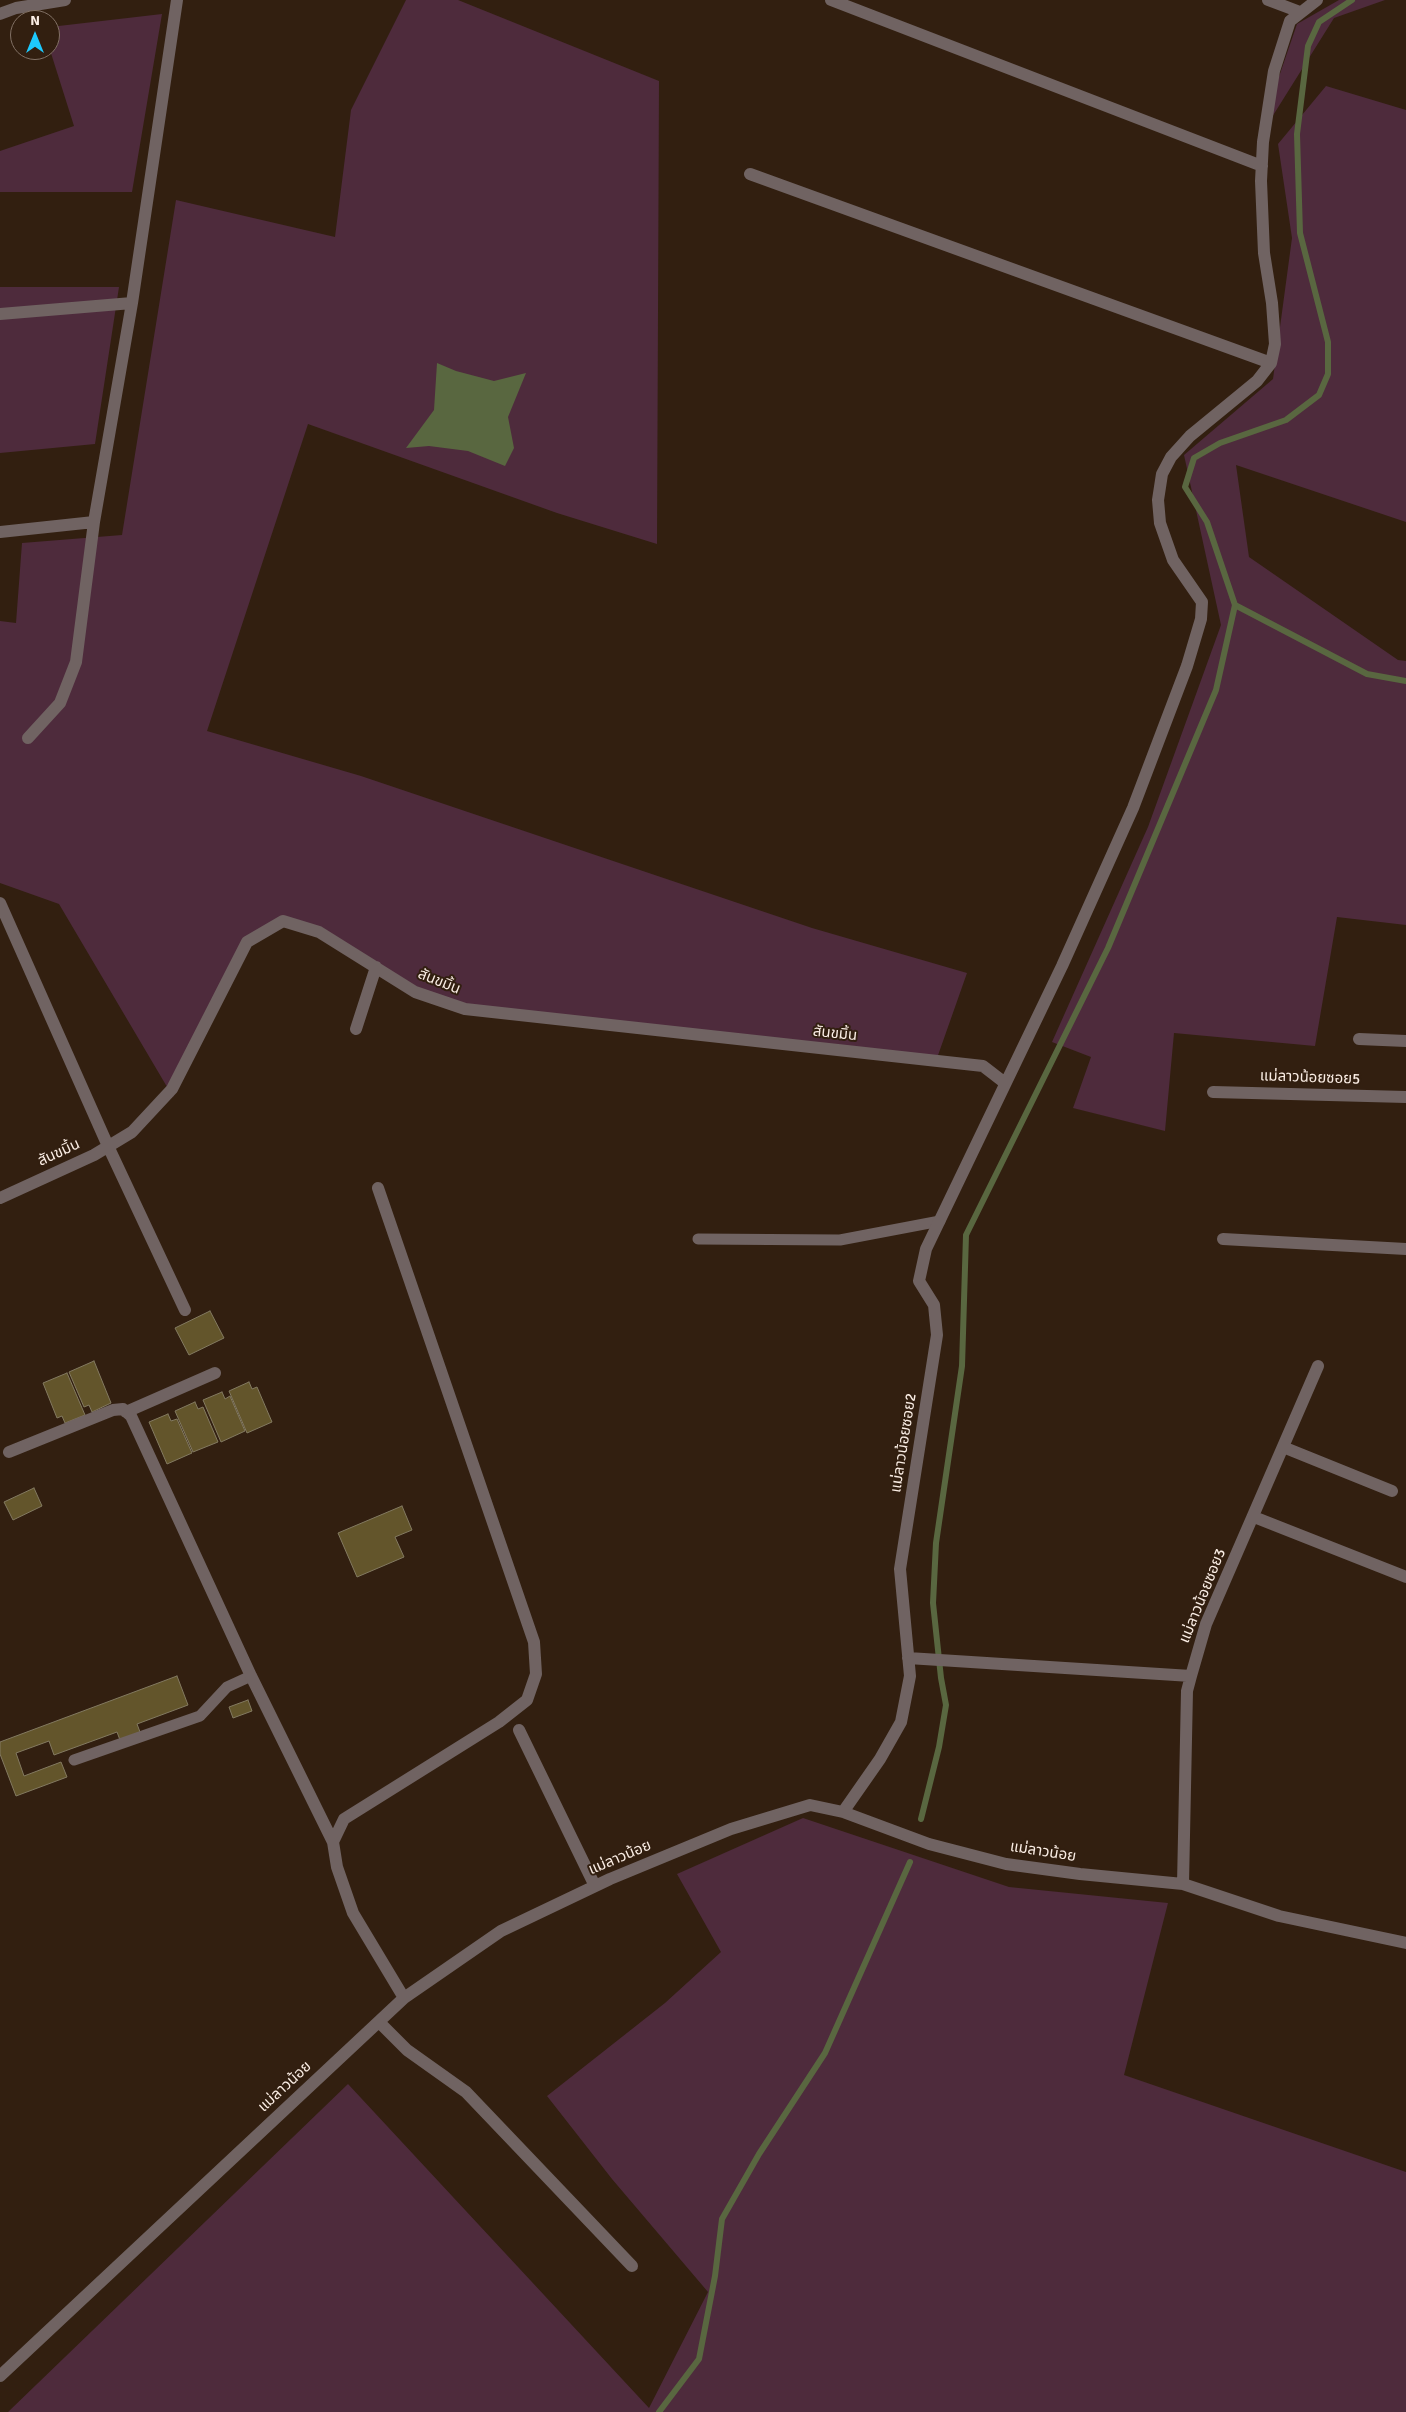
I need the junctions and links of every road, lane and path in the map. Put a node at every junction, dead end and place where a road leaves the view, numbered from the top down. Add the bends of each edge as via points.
1 (65, 0) edge
2 (177, 0) edge
3 (831, 0) edge
4 (1268, 0) edge
5 (1317, 0) edge
6 (1300, 12) junction
7 (0, 14) edge
8 (1262, 166) junction
9 (750, 174) dead end
10 (132, 303) junction
11 (0, 314) edge
12 (1271, 363) junction
13 (94, 522) junction
14 (0, 532) edge
15 (28, 738) dead end
16 (0, 903) edge
17 (376, 967) junction
18 (356, 1030) dead end
19 (1359, 1039) dead end
20 (1406, 1041) edge
21 (1005, 1082) junction
22 (1213, 1092) dead end
23 (1406, 1097) edge
24 (108, 1146) junction
25 (378, 1188) dead end
26 (0, 1198) edge
27 (940, 1221) junction
28 (698, 1239) dead end
29 (1223, 1239) dead end
30 (1406, 1249) edge
31 (185, 1310) dead end
32 (1318, 1366) dead end
33 (215, 1373) dead end
34 (126, 1412) junction
35 (1283, 1447) junction
36 (9, 1452) dead end
37 (1392, 1491) dead end
38 (1254, 1517) junction
39 (1406, 1577) edge
40 (908, 1658) junction
41 (250, 1676) junction
42 (1191, 1676) junction
43 (519, 1730) dead end
44 (74, 1760) dead end
45 (843, 1812) junction
46 (333, 1842) junction
47 (1183, 1884) junction
48 (595, 1886) junction
49 (1406, 1943) edge
50 (404, 1998) junction
51 (379, 2022) junction
52 (632, 2266) dead end
53 (0, 2376) edge

1 - 7 street
2 - 10 street
3 - 8 street
4 - 6 street
5 - 6 street
6 - 8 street via 1290,21 1274,72
8 - 12 street via 1264,253 1275,344
9 - 12 street
10 - 11 street
10 - 13 street
12 - 21 street, แม่ลาวน้อยซอย2 via 1257,380 1190,436 1171,457 1162,474 1158,500 1160,524 1174,560 1202,602 1201,619 1186,671 1133,808 1062,966
13 - 14 street
13 - 15 street via 76,662 60,703
16 - 24 street
17 - 18 street
17 - 21 street, สันขมิ้น via 415,992 465,1010 983,1066
17 - 24 street, สันขมิ้น via 319,932 283,921 247,942 172,1089 132,1132
19 - 20 street
21 - 27 street, แม่ลาวน้อยซอย2
22 - 23 street, แม่ลาวน้อยซอย5
24 - 26 street, สันขมิ้น
24 - 31 street
25 - 46 street via 534,1642 536,1674 527,1700 499,1722 344,1819
27 - 28 lane via 840,1240
27 - 40 street, แม่ลาวน้อยซอย2 via 926,1249 919,1281 934,1305 937,1335 900,1569
29 - 30 street
32 - 35 street, แม่ลาวน้อยซอย3
33 - 34 street
34 - 36 street via 113,1410
34 - 41 street via 131,1416
35 - 37 street
35 - 38 street, แม่ลาวน้อยซอย3
38 - 39 street
38 - 42 street, แม่ลาวน้อยซอย3 via 1206,1624
40 - 42 street
40 - 45 street, แม่ลาวน้อยซอย2 via 910,1676 901,1722
41 - 44 lane via 227,1687 200,1716
41 - 46 street
42 - 47 street, แม่ลาวน้อยซอย3 via 1187,1692
43 - 48 street
45 - 47 street, แม่ลาวน้อย via 929,1844 1006,1864
45 - 48 street, แม่ลาวน้อย via 810,1804 731,1829
46 - 50 street via 337,1867 352,1913
47 - 49 street, แม่ลาวน้อย via 1279,1916
48 - 50 street, แม่ลาวน้อย via 501,1931
50 - 51 street, แม่ลาวน้อย
51 - 52 street via 407,2050 466,2092
51 - 53 street, แม่ลาวน้อย

